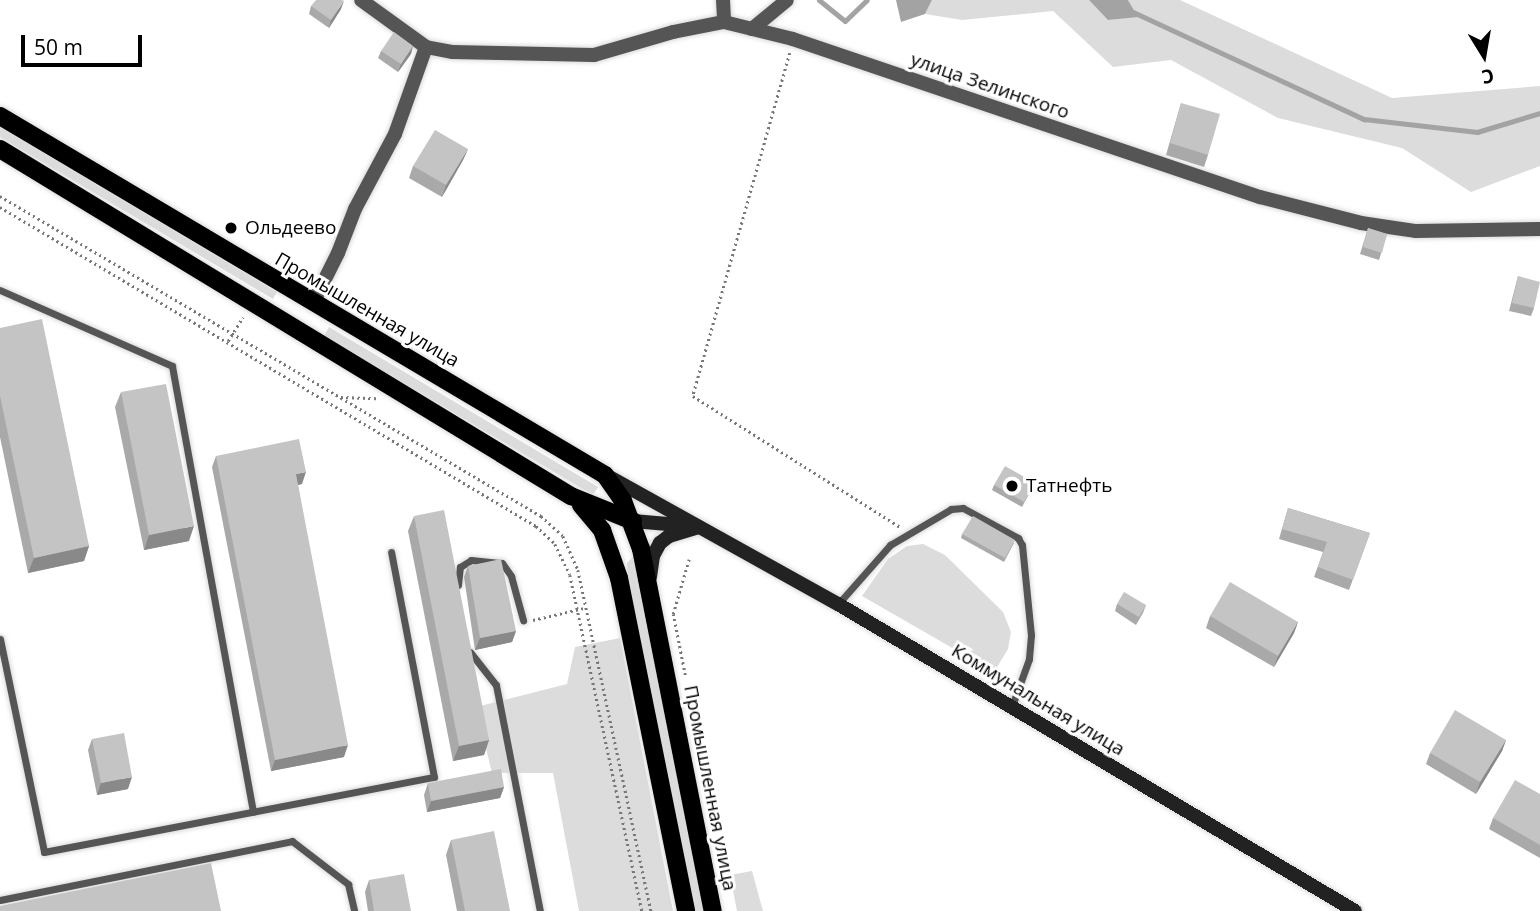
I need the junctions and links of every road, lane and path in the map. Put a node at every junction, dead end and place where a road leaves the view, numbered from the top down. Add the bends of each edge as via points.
1 (361, 0) edge
2 (723, 0) edge
3 (787, 0) edge
4 (724, 22) junction
5 (752, 29) junction
6 (793, 39) junction
7 (426, 47) junction
8 (0, 116) edge
9 (0, 149) edge
10 (0, 196) edge
11 (0, 207) edge
12 (1540, 229) edge
13 (0, 290) edge
14 (313, 303) junction
15 (240, 321) dead end
16 (297, 328) junction
17 (232, 334) junction
18 (227, 342) junction
19 (339, 397) junction
20 (384, 403) dead end
21 (605, 475) junction
22 (571, 496) junction
23 (633, 521) junction
24 (699, 527) junction
25 (910, 533) junction
26 (610, 546) junction
27 (391, 552) dead end
28 (689, 559) dead end
29 (650, 590) junction
30 (459, 592) edge
31 (838, 604) junction
32 (586, 607) junction
33 (578, 610) junction
34 (523, 620) dead end
35 (542, 620) dead end
36 (0, 639) edge
37 (468, 642) edge
38 (686, 681) dead end
39 (1012, 706) junction
40 (253, 812) junction
41 (0, 900) edge
42 (354, 911) edge
43 (540, 911) edge
44 (642, 911) edge
45 (651, 911) edge
46 (686, 911) edge
47 (713, 911) edge
48 (1355, 911) edge

1 - 7 street
2 - 4 street
3 - 5 street
4 - 5 street, улица Зелинского
4 - 7 street, улица Зелинского via 594,55 452,52
5 - 6 street, улица Зелинского
6 - 12 street, улица Зелинского via 1247,192 1348,220 1416,231
6 - 25 path via 693,396
7 - 14 street via 395,134
8 - 14 main road, Промышленная улица
9 - 16 main road
10 - 17 path
11 - 18 path
13 - 40 lane via 172,366
14 - 16 main road
14 - 21 main road, Промышленная улица
15 - 17 path
16 - 22 main road
17 - 18 path
17 - 19 path
18 - 33 path via 537,526 555,544 570,575
19 - 20 path via 374,397
19 - 32 path via 541,516 563,536 578,570
21 - 23 main road, Промышленная улица
21 - 24 main road, Промышленная улица
22 - 23 main road
22 - 26 main road
23 - 24 main road
23 - 26 main road via 617,528
23 - 29 main road, Промышленная улица
24 - 29 main road, Промышленная улица via 660,543 650,570
24 - 31 main road, Коммунальная улица
25 - 31 lane via 890,545
25 - 39 lane via 951,509 962,508 1018,538 1031,635
26 - 46 main road
27 - 40 lane via 434,777
28 - 38 path via 673,614
29 - 47 main road, Промышленная улица
30 - 34 lane via 460,567 471,560 502,563 511,576
31 - 39 main road, Коммунальная улица
32 - 33 path
32 - 45 path
33 - 35 path
33 - 44 path
36 - 40 lane via 44,852
37 - 43 lane via 470,654 496,685
39 - 48 main road, Коммунальная улица
41 - 42 lane via 292,841 348,884

